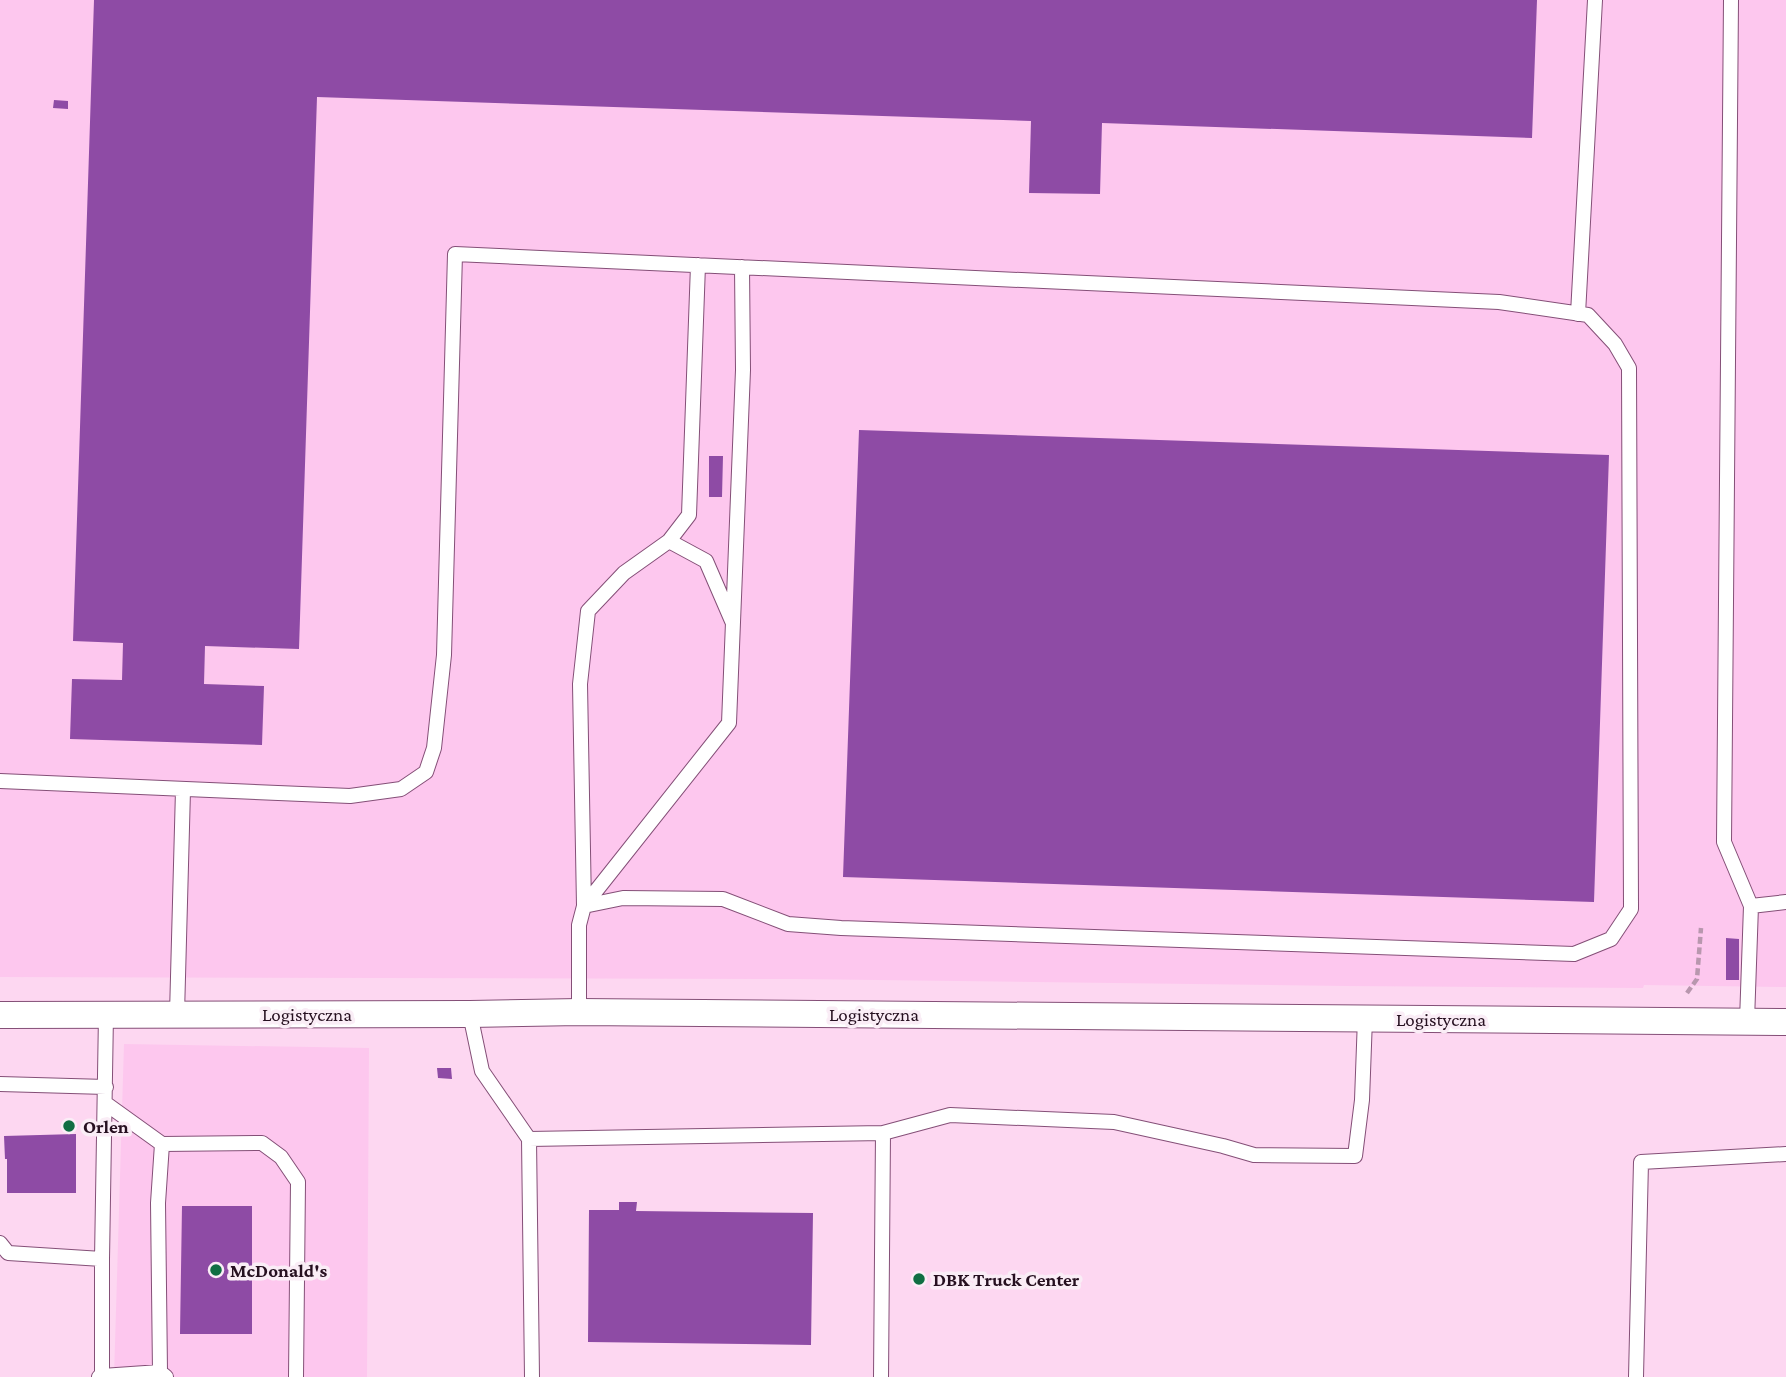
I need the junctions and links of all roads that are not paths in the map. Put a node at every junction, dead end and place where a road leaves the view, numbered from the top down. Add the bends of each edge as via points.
1 (1595, 0) edge
2 (1731, 0) edge
3 (698, 265) junction
4 (742, 267) junction
5 (1578, 314) junction
6 (669, 541) junction
7 (733, 624) junction
8 (0, 781) edge
9 (183, 790) junction
10 (1786, 902) edge
11 (584, 906) junction
12 (1751, 906) junction
13 (579, 1012) junction
14 (106, 1014) junction
15 (177, 1014) junction
16 (470, 1014) junction
17 (0, 1015) edge
18 (1365, 1018) junction
19 (1747, 1021) junction
20 (1786, 1022) edge
21 (0, 1084) edge
22 (106, 1087) junction
23 (105, 1103) junction
24 (883, 1133) junction
25 (529, 1139) junction
26 (162, 1144) junction
27 (1786, 1154) edge
28 (0, 1243) edge
29 (102, 1259) junction
30 (163, 1375) edge
31 (101, 1376) edge
32 (296, 1377) edge
33 (532, 1377) edge
34 (881, 1377) edge
35 (1636, 1377) edge

1 - 5 lane
2 - 12 lane via 1724,842
3 - 4 lane
3 - 6 lane via 689,515
3 - 9 lane via 455,254 443,655 435,748 426,772 401,789 350,796
4 - 5 lane via 1499,302
4 - 7 lane via 743,370
5 - 11 lane via 1588,315 1615,344 1629,368 1631,909 1611,939 1574,954 841,928 788,924 723,899 623,898
6 - 7 lane via 706,561
6 - 11 lane via 624,573 588,611 580,684
7 - 11 lane via 729,723
8 - 9 lane
9 - 15 lane
10 - 12 lane
11 - 13 lane via 579,925
12 - 19 lane
13 - 16 street, Logistyczna
13 - 18 street, Logistyczna
14 - 15 street, Logistyczna
14 - 17 street, Logistyczna
14 - 22 lane
15 - 16 street, Logistyczna
16 - 25 lane via 482,1071
18 - 19 street, Logistyczna
18 - 24 lane via 1355,1156 1254,1155 1114,1122 950,1115
19 - 20 street, Logistyczna
21 - 22 lane
22 - 23 lane
23 - 26 lane
23 - 29 lane
24 - 25 lane
24 - 34 lane
25 - 33 lane
26 - 30 lane via 158,1203
26 - 32 lane via 262,1143 281,1157 298,1182
27 - 35 lane via 1641,1162
28 - 29 lane via 8,1252
29 - 31 lane
30 - 31 lane

